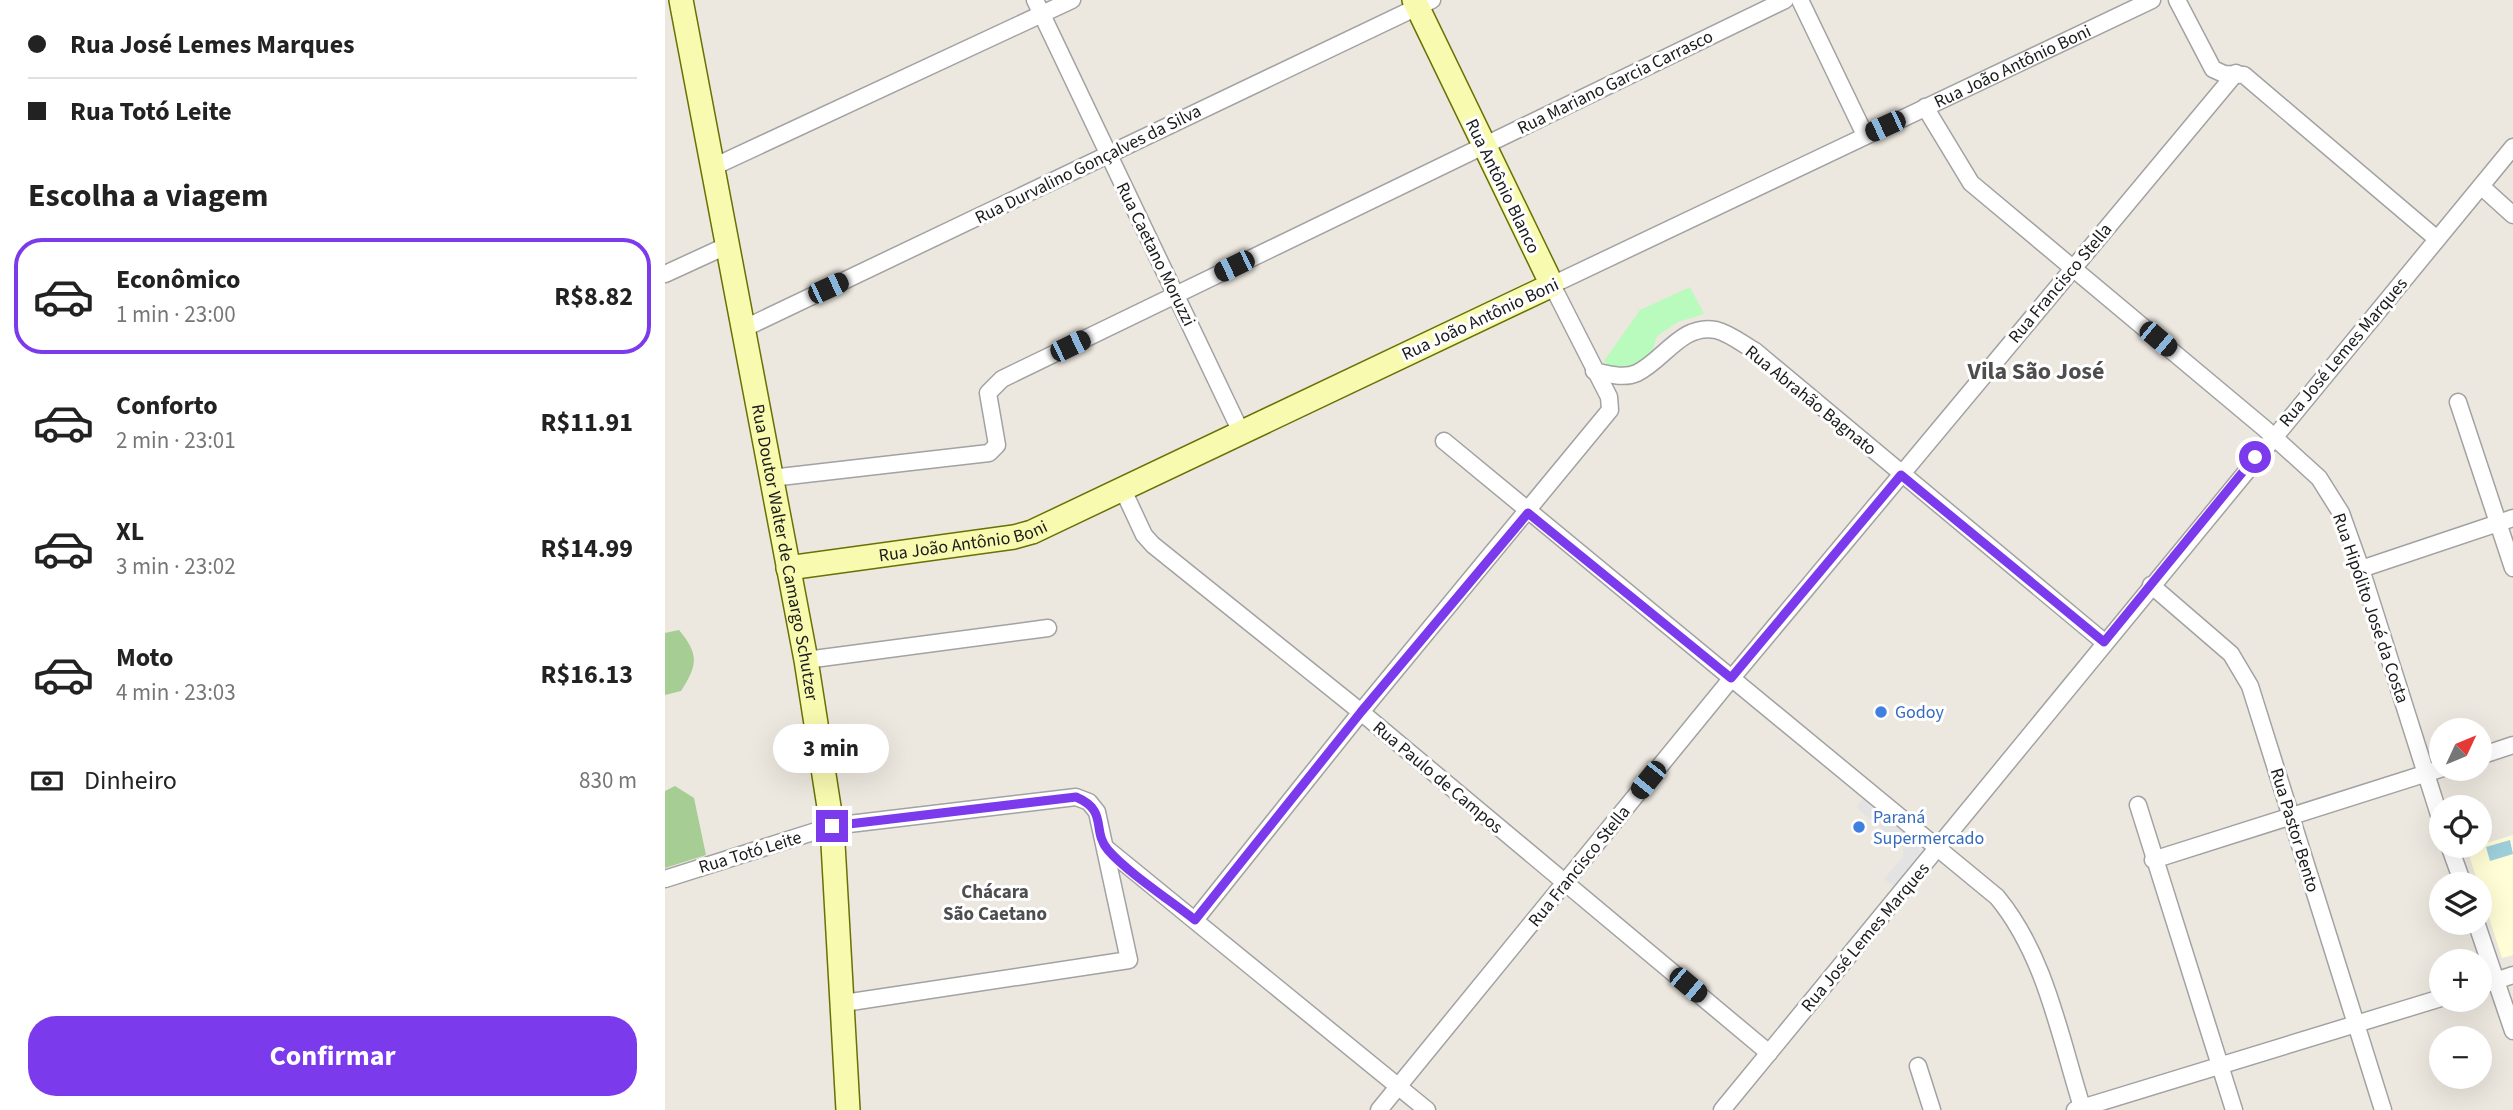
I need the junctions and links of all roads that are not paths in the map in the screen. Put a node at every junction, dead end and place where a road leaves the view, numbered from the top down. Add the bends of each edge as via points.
1 (681, 0) edge
2 (1072, 0) edge
3 (1785, 0) edge
4 (1800, 0) edge
5 (2152, 0) edge
6 (2177, 0) edge
7 (1421, 2) edge
8 (1038, 7) edge
9 (2236, 73) junction
10 (1926, 107) junction
11 (1865, 135) junction
12 (1483, 146) junction
13 (2513, 147) edge
14 (1108, 154) junction
15 (711, 168) junction
16 (2482, 187) junction
17 (2513, 215) edge
18 (2438, 239) junction
19 (726, 246) junction
20 (2072, 267) junction
21 (665, 274) edge
22 (1552, 285) junction
23 (1176, 294) junction
24 (745, 328) junction
25 (1594, 371) junction
26 (2458, 402) dead end
27 (1241, 432) junction
28 (2273, 436) junction
29 (1444, 441) dead end
30 (1901, 475) junction
31 (771, 478) junction
32 (1123, 490) junction
33 (1528, 513) junction
34 (2506, 521) edge
35 (788, 568) junction
36 (2513, 568) edge
37 (2361, 569) junction
38 (2151, 585) junction
39 (1048, 628) dead end
40 (2104, 642) junction
41 (806, 660) junction
42 (1731, 678) junction
43 (1361, 712) junction
44 (2513, 745) edge
45 (2492, 752) edge
46 (2429, 773) edge
47 (2425, 774) junction
48 (2432, 795) edge
49 (2138, 805) dead end
50 (2290, 816) junction
51 (832, 826) junction
52 (1940, 848) junction
53 (1107, 849) junction
54 (2153, 860) junction
55 (665, 879) edge
56 (1565, 883) junction
57 (1195, 920) junction
58 (2513, 975) edge
59 (2492, 982) edge
60 (2492, 991) edge
61 (2429, 1002) edge
62 (844, 1003) junction
63 (2356, 1024) junction
64 (2513, 1031) edge
65 (1769, 1053) junction
66 (1918, 1066) dead end
67 (2220, 1066) junction
68 (1398, 1086) junction
69 (2080, 1109) edge
70 (848, 1110) edge
71 (1379, 1110) edge
72 (1427, 1110) edge
73 (1722, 1110) edge
74 (1932, 1110) edge
75 (2234, 1110) edge
76 (2383, 1110) edge

1 - 15 street, Rua Doutor Walter de Camargo Schutzer
2 - 8 street
3 - 12 street, Rua Mariano Garcia Carrasco
4 - 11 street
5 - 10 street, Rua João Antônio Boni
6 - 9 street via 2213,69
7 - 12 street, Rua Antônio Blanco
7 - 14 street, Rua Durvalino Gonçalves da Silva
8 - 14 street, Rua Caetano Moruzzi
8 - 15 street
9 - 18 street via 2244,75
9 - 20 street, Rua Francisco Stella
10 - 11 street, Rua João Antônio Boni
10 - 20 street, Rua Hipólito José da Costa via 1971,183
11 - 22 street, Rua João Antônio Boni
12 - 22 street, Rua Antônio Blanco
12 - 23 street, Rua Mariano Garcia Carrasco
13 - 16 street, Rua José Lemes Marques
14 - 23 street, Rua Caetano Moruzzi
14 - 24 street, Rua Durvalino Gonçalves da Silva
15 - 19 street, Rua Doutor Walter de Camargo Schutzer
16 - 17 street
16 - 18 street, Rua José Lemes Marques
18 - 28 street, Rua José Lemes Marques
19 - 21 street
19 - 24 street, Rua Doutor Walter de Camargo Schutzer
20 - 28 street, Rua Hipólito José da Costa
20 - 30 street, Rua Francisco Stella
22 - 25 street, Rua Antônio Blanco
22 - 27 street, Rua João Antônio Boni
23 - 27 street, Rua Caetano Moruzzi
23 - 31 street, Rua Mariano Garcia Carrasco via 994,384 988,393 997,445 989,453
24 - 31 street, Rua Doutor Walter de Camargo Schutzer
25 - 30 street, Rua Abrahão Bagnato via 1617,376 1636,373 1683,336 1720,330 1755,351
25 - 33 street via 1609,397 1610,410
26 - 34 street
27 - 32 street, Rua João Antônio Boni
28 - 37 street, Rua Hipólito José da Costa via 2319,478 2341,513
28 - 38 street, Rua José Lemes Marques
29 - 33 street
30 - 40 street, Rua Abrahão Bagnato
30 - 42 street, Rua Francisco Stella
31 - 35 street, Rua Doutor Walter de Camargo Schutzer
32 - 35 street, Rua João Antônio Boni via 1014,537
32 - 43 street, Rua Paulo de Campos via 1153,545
33 - 42 street
33 - 43 street
34 - 36 street
34 - 37 street
35 - 41 street, Rua Doutor Walter de Camargo Schutzer
37 - 47 street, Rua Hipólito José da Costa
38 - 40 street, Rua José Lemes Marques
38 - 50 street, Rua Pastor Bento via 2242,668
39 - 41 street
40 - 52 street, Rua José Lemes Marques
41 - 51 street, Rua Doutor Walter de Camargo Schutzer
42 - 52 street
42 - 56 street, Rua Francisco Stella
43 - 56 street, Rua Paulo de Campos
43 - 57 street
44 - 45 street
46 - 47 street
47 - 48 street, Rua Hipólito José da Costa
47 - 50 street
49 - 54 street
50 - 54 street
50 - 63 street, Rua Pastor Bento
51 - 53 street, Rua Totó Leite via 1076,797 1097,812
51 - 55 street, Rua Totó Leite
51 - 62 street, Rua Doutor Walter de Camargo Schutzer
52 - 65 street, Rua José Lemes Marques
52 - 69 street via 1997,897 2031,946
53 - 57 street
53 - 62 street, Rua Totó Leite via 1129,960
54 - 67 street
56 - 65 street, Rua Paulo de Campos
56 - 68 street, Rua Francisco Stella
57 - 68 street
58 - 59 street
60 - 64 street
61 - 63 street
62 - 70 street, Rua Doutor Walter de Camargo Schutzer
63 - 67 street
63 - 76 street, Rua Pastor Bento
65 - 73 street, Rua José Lemes Marques
66 - 74 street
67 - 69 street
67 - 75 street
68 - 71 street, Rua Francisco Stella
68 - 72 street

